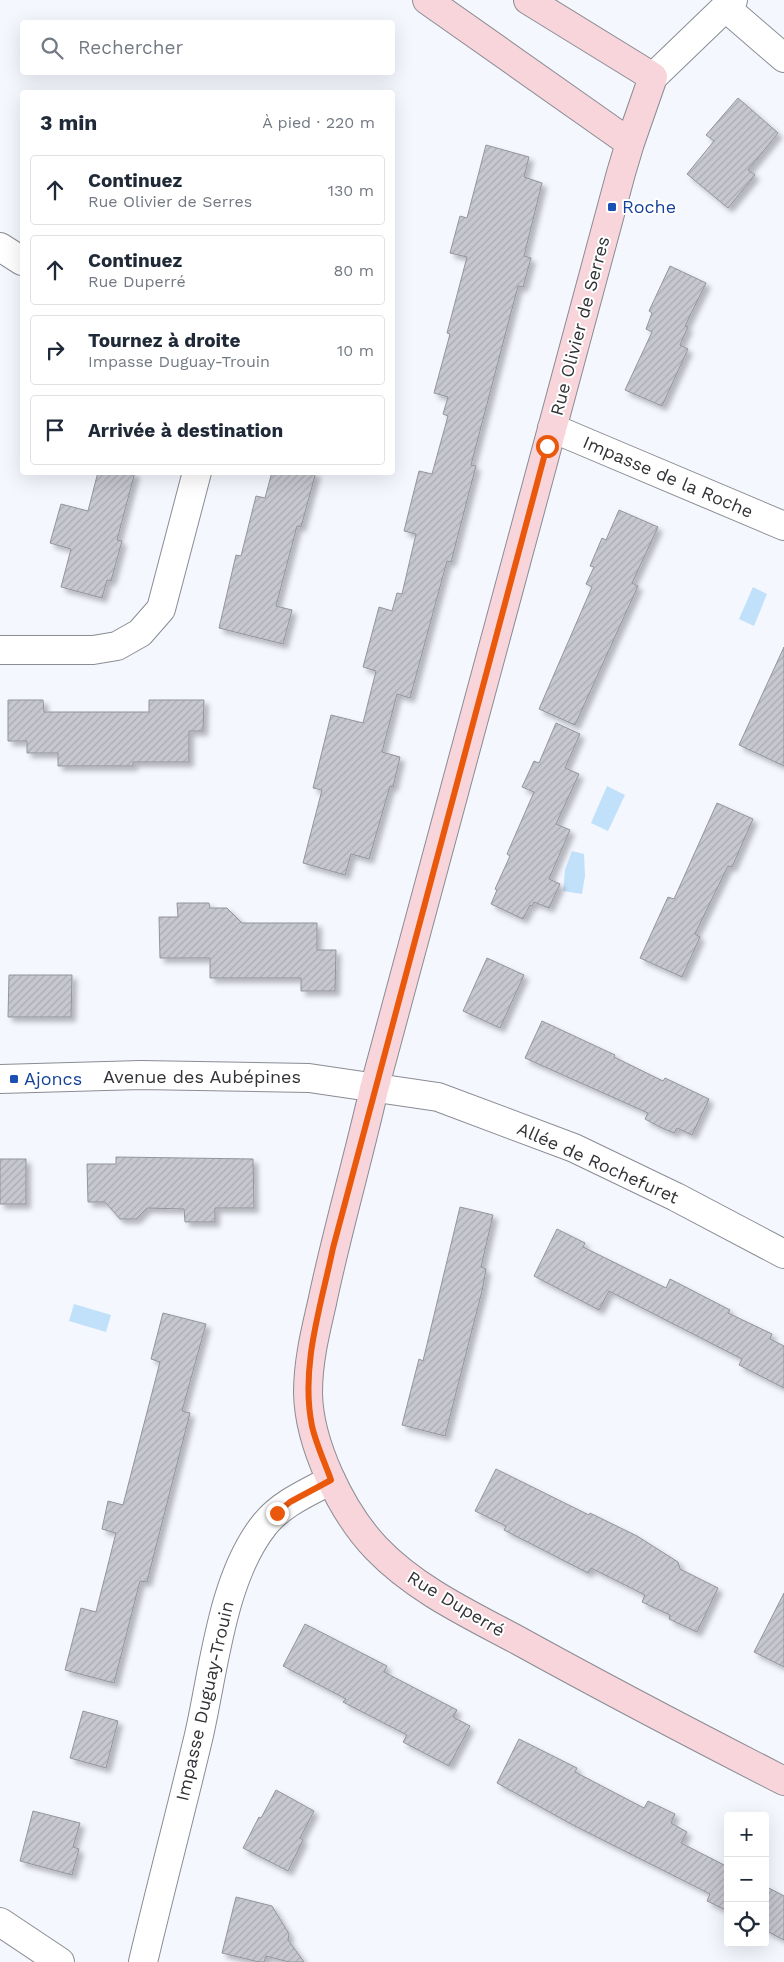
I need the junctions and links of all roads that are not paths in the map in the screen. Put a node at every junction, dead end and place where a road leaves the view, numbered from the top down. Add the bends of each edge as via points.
1 (428, 0) edge
2 (528, 0) edge
3 (729, 4) edge
4 (784, 58) edge
5 (653, 77) junction
6 (630, 143) junction
7 (552, 428) junction
8 (196, 475) edge
9 (784, 526) edge
10 (0, 650) edge
11 (0, 1079) edge
12 (374, 1088) junction
13 (784, 1254) edge
14 (331, 1480) junction
15 (784, 1781) edge
16 (0, 1922) edge
17 (60, 1962) edge
18 (143, 1962) edge

1 - 6 street
2 - 5 street
3 - 4 street
3 - 5 street
5 - 6 street, Rue Olivier de Serres
6 - 7 street, Rue Olivier de Serres
7 - 9 street, Impasse de la Roche
7 - 12 street, Rue Olivier de Serres
8 - 10 street via 161,609 140,633 117,646 92,650
11 - 12 street, Avenue des Aubépines via 141,1075 310,1078
12 - 13 street, Allée de Rochefuret via 438,1097 574,1148
12 - 14 street, Rue Duperré via 333,1248 310,1361 308,1394 312,1427
14 - 15 street, Rue Duperré via 351,1517 377,1548 411,1578 443,1600
14 - 18 street, Impasse Duguay-Trouin via 290,1502 266,1523 229,1594 199,1734
16 - 17 street

